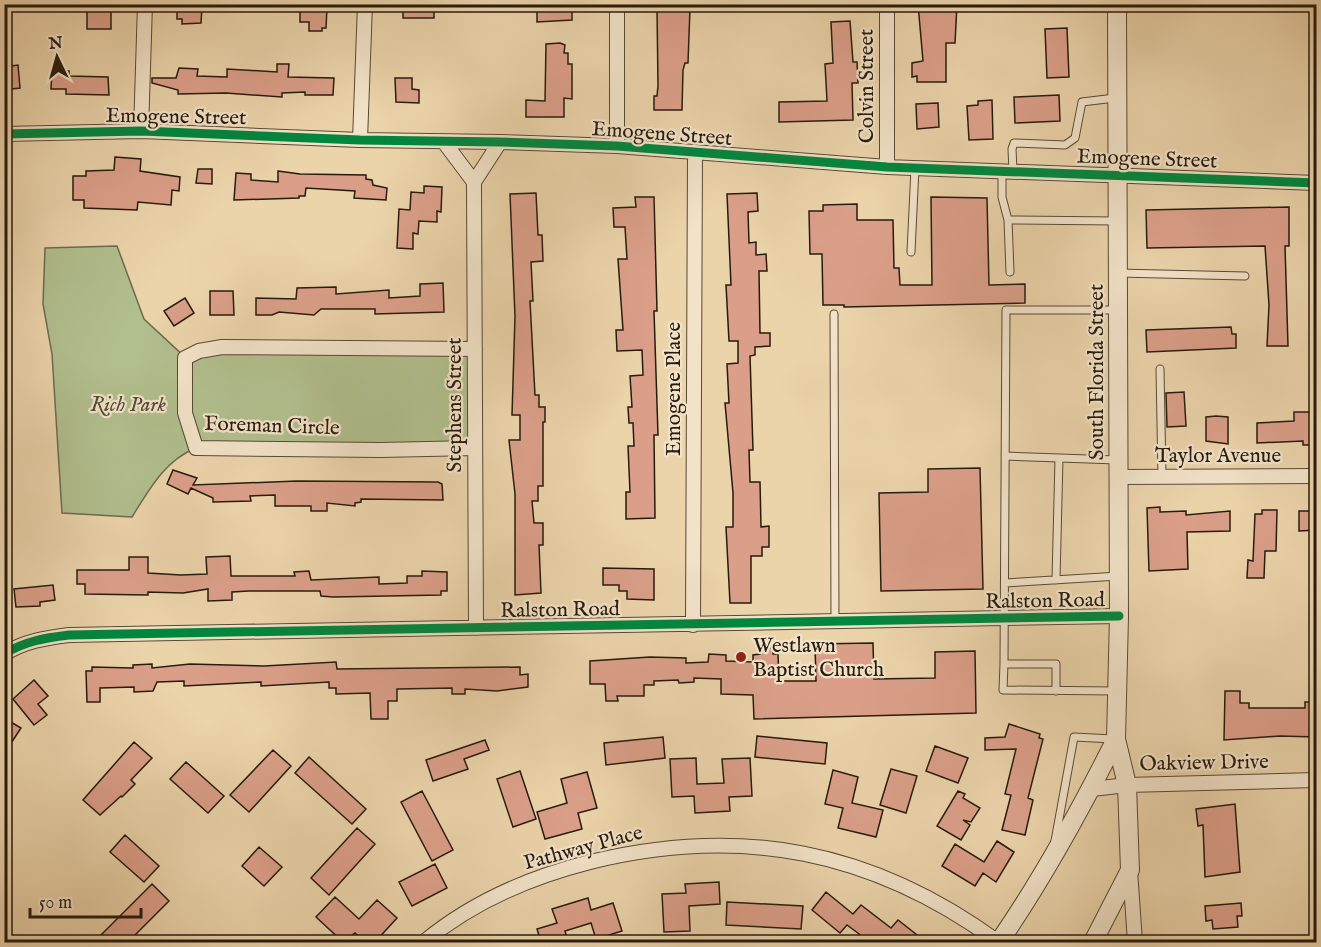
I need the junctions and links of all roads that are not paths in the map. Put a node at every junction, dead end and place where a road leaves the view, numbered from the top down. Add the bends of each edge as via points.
1 (145, 4) edge
2 (365, 4) edge
3 (617, 4) edge
4 (887, 4) edge
5 (1117, 4) edge
6 (1117, 98) junction
7 (141, 131) junction
8 (4, 134) edge
9 (360, 140) junction
10 (444, 142) junction
11 (500, 142) junction
12 (617, 146) junction
13 (695, 153) junction
14 (888, 167) junction
15 (915, 168) junction
16 (1008, 171) junction
17 (1118, 174) junction
18 (474, 182) junction
19 (1317, 183) edge
20 (1008, 220) junction
21 (1118, 221) junction
22 (911, 252) dead end
23 (1010, 272) dead end
24 (1118, 273) junction
25 (1245, 276) dead end
26 (1118, 310) junction
27 (834, 314) dead end
28 (475, 349) junction
29 (1160, 369) dead end
30 (475, 448) junction
31 (1005, 456) junction
32 (1059, 458) junction
33 (1119, 469) junction
34 (1317, 476) edge
35 (1162, 477) junction
36 (1119, 576) junction
37 (1056, 580) junction
38 (1005, 583) junction
39 (1119, 616) junction
40 (1005, 619) junction
41 (835, 622) junction
42 (693, 625) junction
43 (476, 628) junction
44 (4, 654) edge
45 (1004, 664) junction
46 (1056, 691) junction
47 (1117, 691) junction
48 (1116, 739) junction
49 (1317, 780) edge
50 (1127, 785) junction
51 (1092, 789) junction
52 (1052, 858) junction
53 (1130, 870) junction
54 (424, 942) edge
55 (998, 942) edge
56 (1093, 942) edge
57 (1135, 942) edge

1 - 7 street
2 - 9 street
3 - 12 street
4 - 14 street, Colvin Street
5 - 6 street, South Florida Street
6 - 16 lane via 1082,102 1075,138 1065,145 1014,143
6 - 17 street, South Florida Street
7 - 8 street, Emogene Street
7 - 9 street, Emogene Street
9 - 10 street, Emogene Street
10 - 11 street, Emogene Street
10 - 18 street
11 - 12 street, Emogene Street
11 - 18 street
12 - 13 street, Emogene Street
13 - 14 street, Emogene Street
13 - 42 street, Emogene Place
14 - 15 street, Emogene Street
15 - 16 street, Emogene Street
15 - 22 lane
16 - 17 street, Emogene Street
16 - 20 lane via 1002,197
17 - 19 street, Emogene Street
17 - 21 street, South Florida Street
18 - 28 street, Stephens Street
20 - 21 lane
20 - 23 lane
21 - 24 street, South Florida Street
24 - 25 lane
24 - 26 street, South Florida Street
26 - 31 lane via 1006,310
26 - 33 street, South Florida Street
27 - 41 lane
28 - 30 street, Stephens Street
28 - 30 street, Foreman Circle via 222,347 198,351 185,358 185,413 196,448
29 - 35 lane
30 - 43 street, Stephens Street
31 - 32 lane
31 - 38 lane
32 - 33 lane
32 - 37 lane
33 - 35 street, Taylor Avenue
33 - 36 street, South Florida Street
34 - 35 street, Taylor Avenue
36 - 37 lane
36 - 39 street, South Florida Street
37 - 38 lane
38 - 40 lane
39 - 40 street, Ralston Road
39 - 47 street, South Florida Street
40 - 41 street, Ralston Road
40 - 45 lane
41 - 42 street, Ralston Road
42 - 43 street, Ralston Road
43 - 44 street, Ralston Road via 69,636 21,644
45 - 46 lane via 1004,690
45 - 46 lane via 1056,664
46 - 47 lane
47 - 48 street, South Florida Street
48 - 50 street, South Florida Street
48 - 51 street, South Florida Street
48 - 52 lane via 1074,737
49 - 50 street, Oakview Drive
50 - 51 street, Oakview Drive
50 - 53 street, South Florida Street
51 - 52 street, South Florida Street
52 - 55 street, South Florida Street
53 - 56 street, South Florida Street
53 - 57 street
54 - 55 street, Pathway Place via 449,923 519,885 569,867 631,852 701,844 763,846 835,860 895,881

